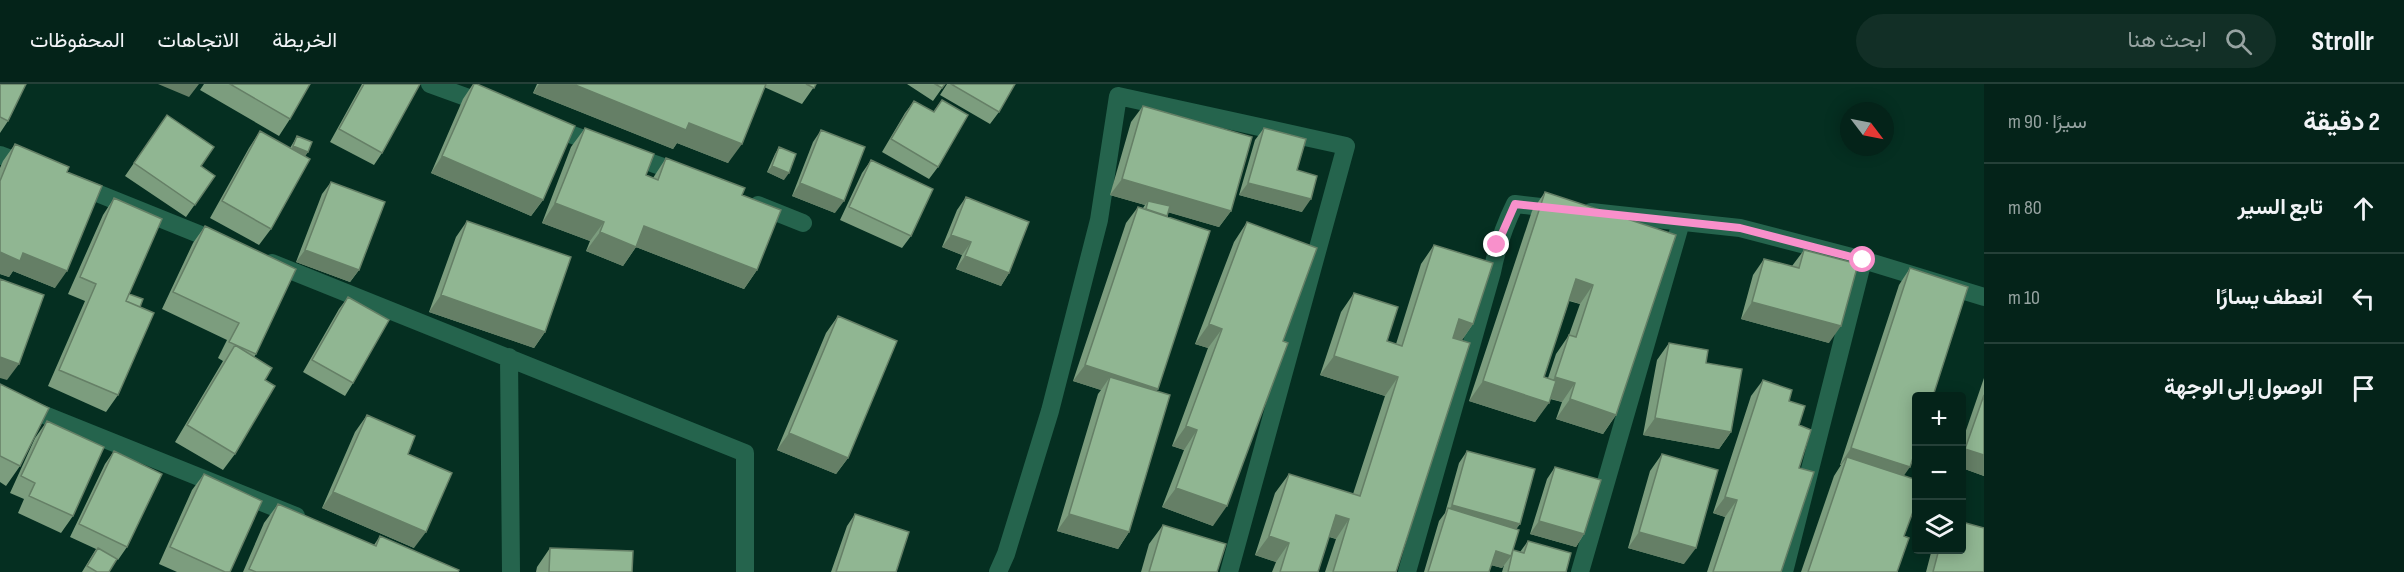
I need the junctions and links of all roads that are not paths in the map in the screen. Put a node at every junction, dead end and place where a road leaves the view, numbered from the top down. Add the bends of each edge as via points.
1 (430, 84) edge
2 (508, 112) edge
3 (530, 120) edge
4 (0, 155) edge
5 (696, 179) edge
6 (738, 197) edge
7 (1681, 222) junction
8 (802, 224) dead end
9 (232, 247) edge
10 (255, 256) edge
11 (1863, 260) junction
12 (1984, 297) edge
13 (509, 357) junction
14 (0, 397) edge
15 (311, 523) edge
16 (511, 572) edge
17 (745, 572) edge
18 (998, 572) edge
19 (1229, 572) edge
20 (1407, 572) edge
21 (1580, 572) edge
22 (1784, 572) edge

1 - 2 street
3 - 5 street
4 - 9 street
6 - 8 street
7 - 11 street via 1740,228
7 - 20 street via 1515,204 1497,245
7 - 21 street
10 - 13 street
11 - 12 street
11 - 22 street
13 - 16 street
13 - 17 street via 745,453
14 - 15 street
18 - 19 street via 1050,411 1100,220 1118,96 1346,146

